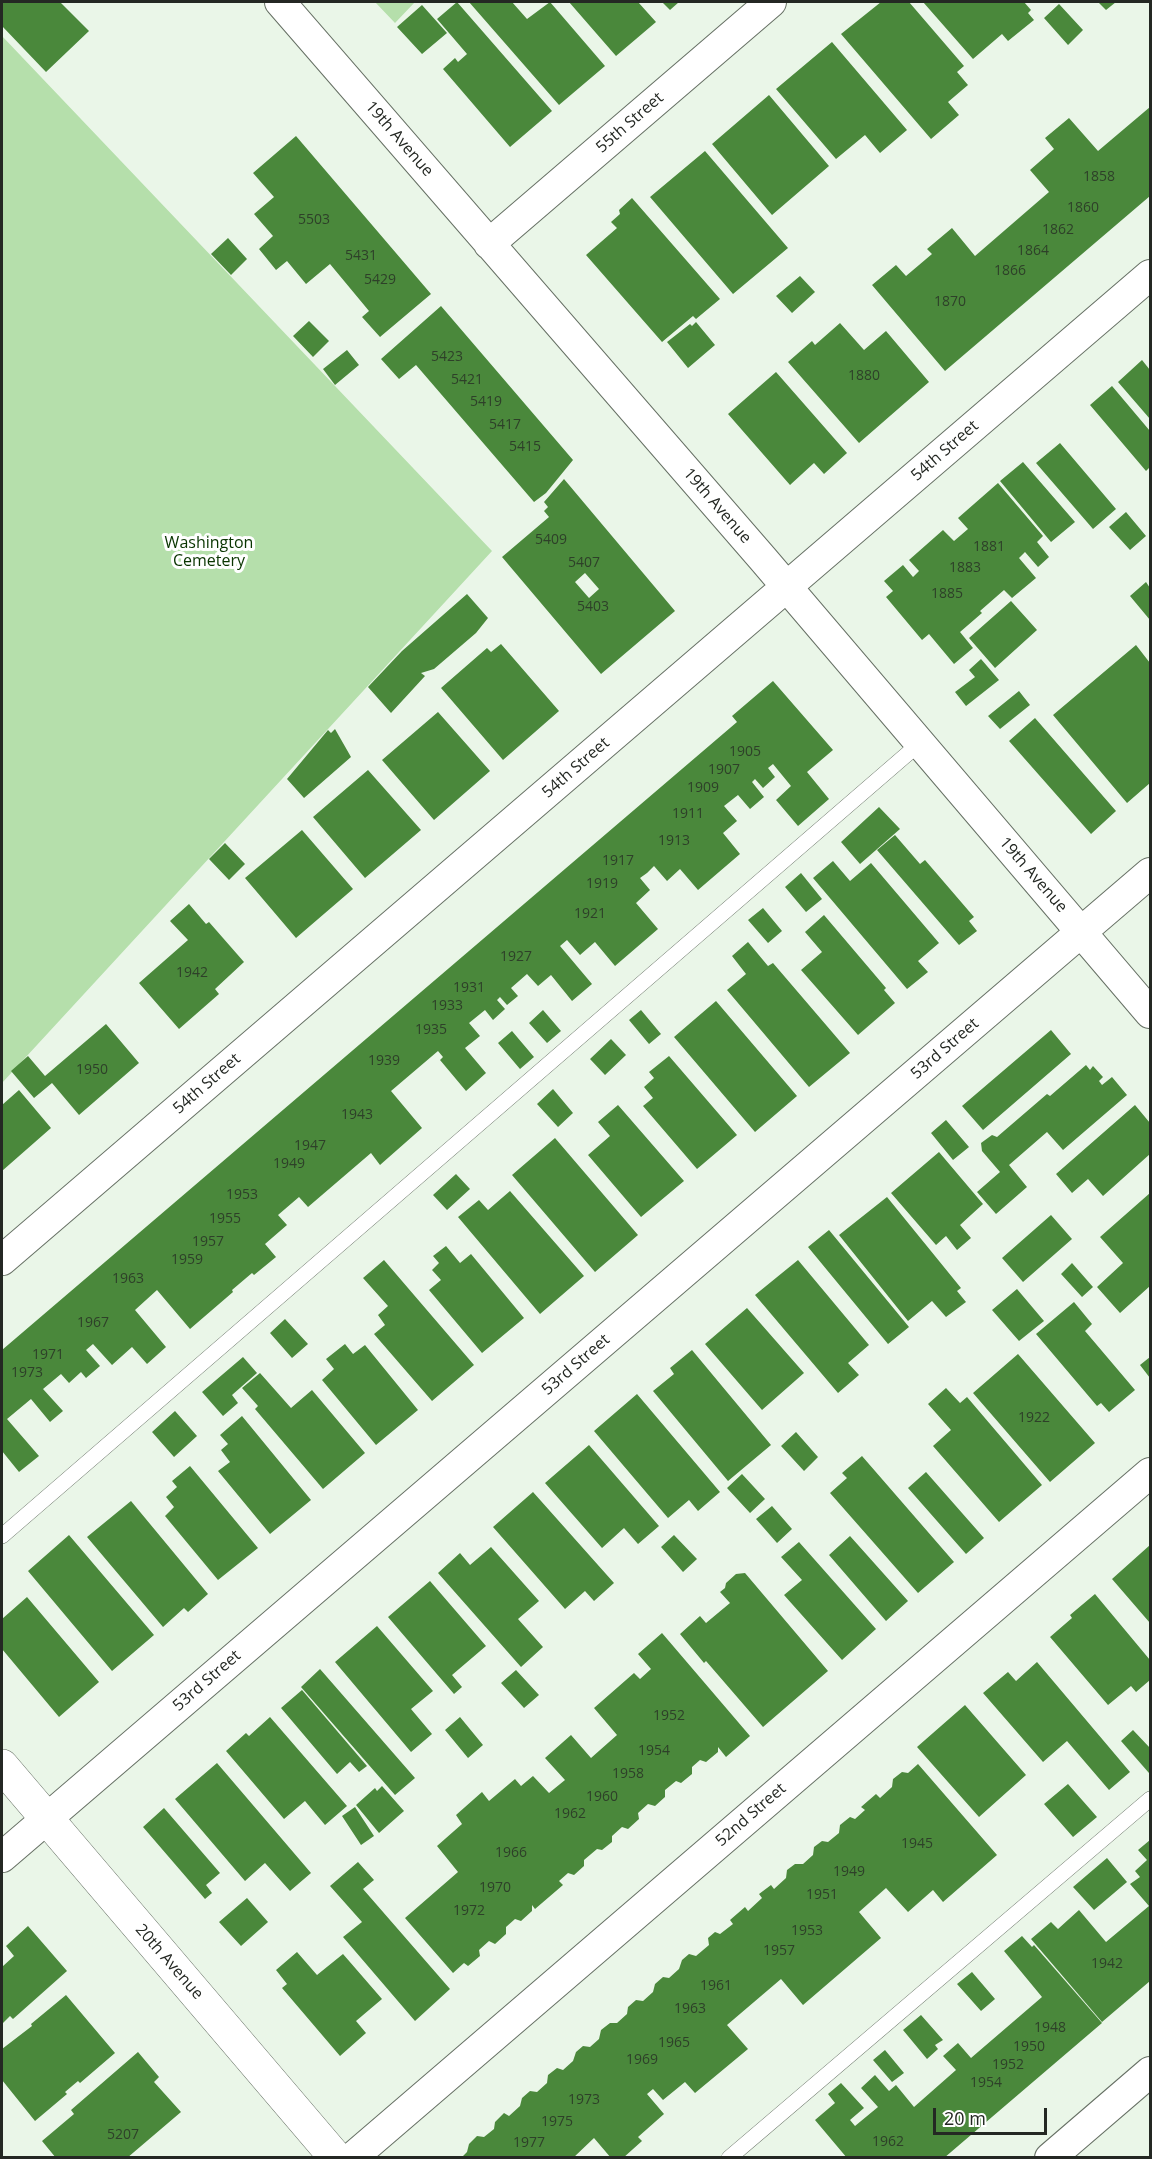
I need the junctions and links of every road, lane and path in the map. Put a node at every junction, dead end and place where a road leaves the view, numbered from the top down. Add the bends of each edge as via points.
1 (280, 2) edge
2 (771, 2) edge
3 (489, 243) junction
4 (1150, 275) edge
5 (786, 587) junction
6 (920, 743) junction
7 (1150, 873) edge
8 (1081, 932) junction
9 (1150, 1013) edge
10 (2, 1260) edge
11 (1150, 1473) edge
12 (2, 1536) edge
13 (2, 1766) edge
14 (1150, 1798) edge
15 (46, 1818) junction
16 (2, 1857) edge
17 (1150, 2072) edge
18 (336, 2157) edge
19 (352, 2157) edge
20 (729, 2157) edge
21 (1050, 2157) edge

1 - 3 street, 19th Avenue
2 - 3 street, 55th Street
3 - 5 street, 19th Avenue
4 - 5 street, 54th Street
5 - 6 street, 19th Avenue
5 - 10 street, 54th Street
6 - 8 street, 19th Avenue
6 - 12 lane
7 - 8 street, 53rd Street
8 - 9 street, 19th Avenue
8 - 15 street, 53rd Street
11 - 19 street, 52nd Street
13 - 15 street, 20th Avenue
14 - 20 lane
15 - 16 street, 53rd Street
15 - 18 street, 20th Avenue
17 - 21 street

